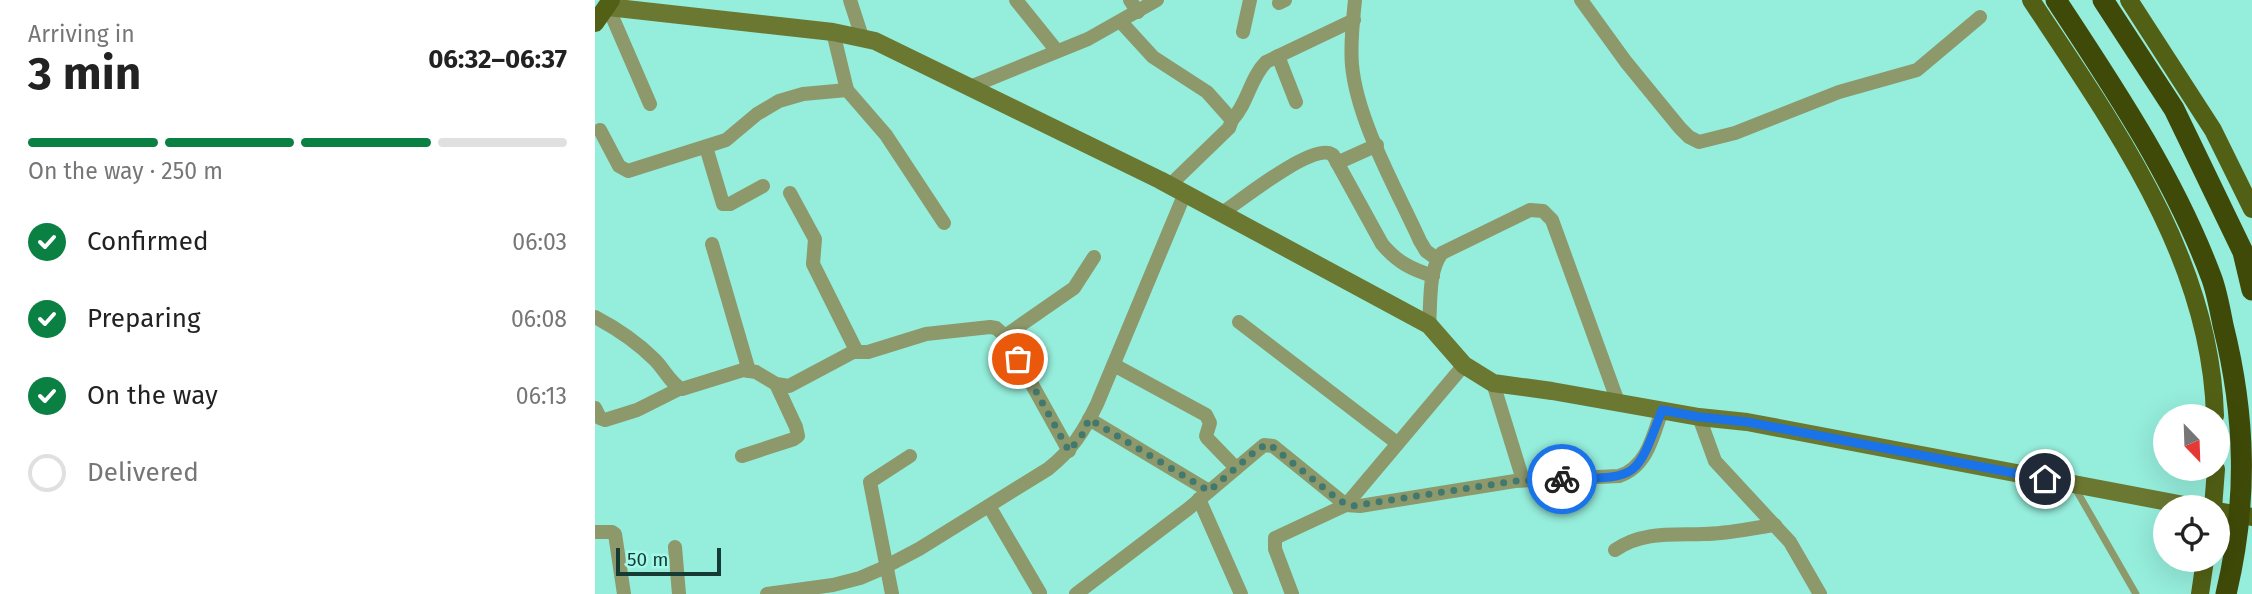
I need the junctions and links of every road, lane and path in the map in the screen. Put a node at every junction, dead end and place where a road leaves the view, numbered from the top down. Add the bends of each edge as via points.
1 (850, 0) edge
2 (1157, 0) edge
3 (1249, 0) edge
4 (1355, 0) edge
5 (1581, 0) edge
6 (2031, 0) edge
7 (2056, 0) edge
8 (2103, 0) edge
9 (2129, 0) edge
10 (1021, 2) edge
11 (609, 4) edge
12 (1134, 6) edge
13 (1980, 17) dead end
14 (1353, 20) junction
15 (1121, 22) junction
16 (595, 23) edge
17 (833, 32) junction
18 (1243, 32) dead end
19 (862, 37) junction
20 (1057, 51) junction
21 (1278, 56) junction
22 (970, 87) junction
23 (847, 90) junction
24 (1296, 102) dead end
25 (650, 104) dead end
26 (1233, 120) junction
27 (600, 130) dead end
28 (1377, 145) junction
29 (706, 147) junction
30 (1337, 163) junction
31 (762, 186) dead end
32 (1177, 189) junction
33 (790, 193) dead end
34 (2252, 209) edge
35 (1222, 213) junction
36 (944, 223) dead end
37 (712, 244) dead end
38 (1094, 257) dead end
39 (1437, 259) junction
40 (1433, 276) junction
41 (2252, 290) edge
42 (595, 317) edge
43 (1239, 323) dead end
44 (1429, 325) junction
45 (1005, 336) junction
46 (857, 352) junction
47 (1464, 365) junction
48 (1114, 366) junction
49 (750, 371) junction
50 (1493, 383) junction
51 (776, 384) junction
52 (679, 389) junction
53 (1618, 402) junction
54 (2214, 404) edge
55 (595, 408) edge
56 (1662, 410) junction
57 (1699, 417) junction
58 (1089, 419) junction
59 (1397, 443) junction
60 (1069, 451) junction
61 (742, 456) dead end
62 (910, 456) dead end
63 (1236, 468) junction
64 (1523, 480) junction
65 (2073, 485) junction
66 (1202, 491) junction
67 (2153, 499) edge
68 (1346, 505) junction
69 (989, 506) junction
70 (2230, 513) edge
71 (2252, 517) edge
72 (1775, 525) junction
73 (595, 532) edge
74 (675, 547) dead end
75 (1615, 550) dead end
76 (885, 567) junction
77 (2203, 572) edge
78 (798, 592) edge
79 (1039, 593) edge
80 (624, 594) edge
81 (679, 594) edge
82 (767, 594) edge
83 (892, 594) edge
84 (1076, 594) edge
85 (1241, 594) edge
86 (1292, 594) edge
87 (1820, 594) edge
88 (2136, 594) edge
89 (2200, 594) edge
90 (2226, 594) edge

1 - 19 street
2 - 12 street
3 - 18 street
4 - 14 street
5 - 13 street via 1680,128 1699,142 1735,133 1839,92 1917,70
6 - 54 main road via 2114,127 2161,211 2200,310
7 - 90 highway, bridge via 2177,198 2212,280 2232,358 2242,427 2236,542
8 - 41 highway via 2174,109 2243,252
9 - 34 main road via 2213,130
10 - 20 street
11 - 16 main road
11 - 17 street
11 - 25 street
12 - 15 street
14 - 21 street
14 - 28 street via 1355,83
15 - 20 street
15 - 26 street via 1153,57 1207,92
17 - 19 street
17 - 23 street
19 - 22 street
20 - 22 street
21 - 24 street
21 - 26 street via 1258,70
22 - 32 street
23 - 29 street via 779,101 726,141
23 - 36 street via 886,135
26 - 32 street
27 - 29 street via 619,166 628,171
28 - 30 street
28 - 39 street via 1420,241
29 - 31 street via 723,204
30 - 35 street via 1329,153 1315,154
30 - 40 street via 1392,256
32 - 35 street
32 - 48 street
33 - 46 street via 815,239 813,264
35 - 44 street
37 - 49 street
38 - 45 street via 1074,289
39 - 40 street
39 - 53 street via 1530,210 1543,211 1552,220
40 - 44 street
42 - 52 street via 645,350
43 - 59 street
44 - 47 street
45 - 46 street via 990,327 926,334
45 - 60 street
46 - 51 street via 795,383
47 - 50 street
47 - 59 street
48 - 58 street
48 - 63 street via 1206,415 1210,423 1206,436
49 - 51 street
49 - 52 street
50 - 53 street
50 - 64 street
51 - 61 street via 798,436
52 - 55 street via 605,420
53 - 56 street
56 - 57 street
56 - 64 street via 1646,453 1629,473 1608,478
57 - 65 street via 1747,422
57 - 72 street via 1715,461
58 - 60 street
58 - 66 street via 1181,472
59 - 68 street
60 - 69 street
62 - 76 street via 870,482
63 - 66 street
63 - 68 street via 1269,444
64 - 68 street
65 - 67 street
65 - 88 lane
66 - 84 street
66 - 85 street
68 - 86 street via 1275,538
69 - 76 street
69 - 79 street
70 - 71 main road
72 - 75 street via 1642,537
72 - 87 street
73 - 80 street via 615,534
74 - 81 street
76 - 78 street via 860,578
76 - 83 street
77 - 89 main road
78 - 82 street

